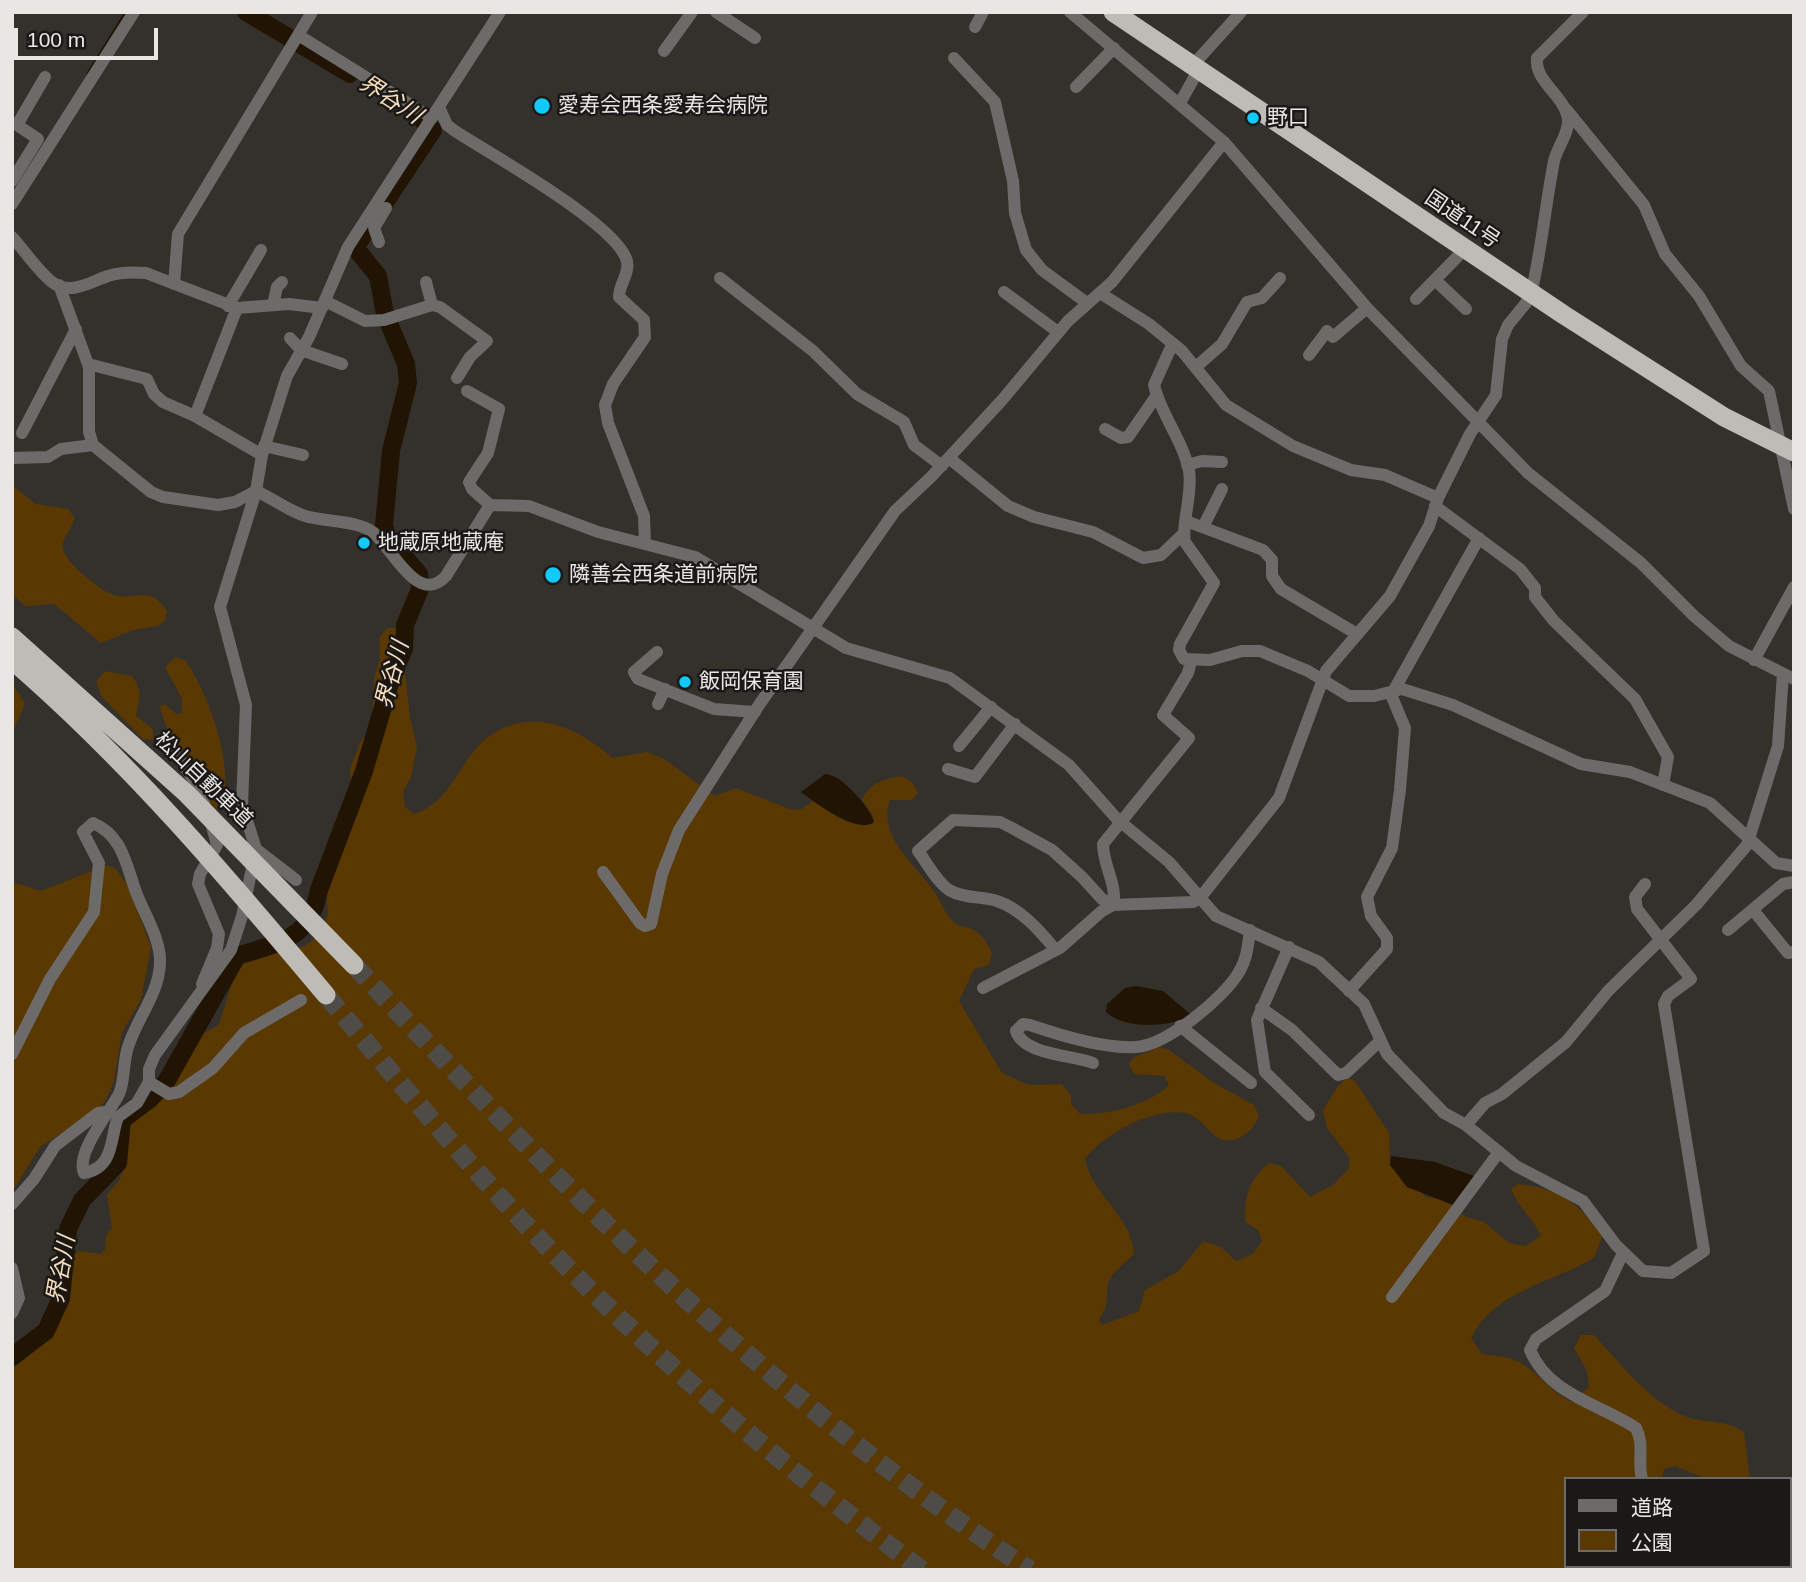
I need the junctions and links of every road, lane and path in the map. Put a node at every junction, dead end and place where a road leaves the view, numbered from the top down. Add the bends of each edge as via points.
1 (134, 12) edge
2 (312, 12) edge
3 (500, 12) edge
4 (692, 12) edge
5 (716, 12) edge
6 (983, 12) edge
7 (1070, 12) edge
8 (1113, 12) edge
9 (1241, 12) edge
10 (1583, 12) edge
11 (975, 27) dead end
12 (755, 38) dead end
13 (296, 39) junction
14 (1114, 48) junction
15 (664, 51) dead end
16 (954, 58) dead end
17 (1196, 67) junction
18 (45, 78) dead end
19 (1076, 87) dead end
20 (1180, 103) junction
21 (1563, 107) junction
22 (432, 118) junction
23 (1224, 142) junction
24 (12, 181) edge
25 (12, 204) edge
26 (386, 208) dead end
27 (369, 225) junction
28 (12, 237) edge
29 (379, 242) dead end
30 (1465, 249) junction
31 (261, 250) dead end
32 (720, 278) dead end
33 (1280, 278) dead end
34 (1435, 279) junction
35 (282, 282) dead end
36 (426, 282) dead end
37 (174, 284) junction
38 (59, 285) junction
39 (1004, 292) dead end
40 (1100, 293) junction
41 (1531, 293) junction
42 (1416, 299) dead end
43 (1087, 303) junction
44 (324, 304) junction
45 (273, 305) junction
46 (432, 305) junction
47 (232, 307) junction
48 (1367, 308) junction
49 (1466, 310) dead end
50 (76, 329) junction
51 (1058, 332) junction
52 (290, 338) dead end
53 (1172, 345) junction
54 (301, 350) junction
55 (1309, 355) dead end
56 (88, 364) junction
57 (342, 364) dead end
58 (1196, 367) junction
59 (457, 378) dead end
60 (467, 391) dead end
61 (1157, 395) junction
62 (195, 416) junction
63 (1477, 423) junction
64 (1105, 429) dead end
65 (22, 433) dead end
66 (93, 445) junction
67 (1787, 449) edge
68 (263, 451) junction
69 (303, 455) dead end
70 (12, 458) edge
71 (946, 462) junction
72 (1222, 462) dead end
73 (1187, 466) junction
74 (1222, 489) dead end
75 (256, 491) junction
76 (1437, 502) junction
77 (490, 505) junction
78 (1794, 509) edge
79 (1203, 527) junction
80 (1185, 528) junction
81 (1479, 538) junction
82 (645, 543) junction
83 (1794, 587) edge
84 (814, 628) junction
85 (1357, 634) junction
86 (12, 637) edge
87 (657, 652) dead end
88 (12, 660) edge
89 (1754, 660) junction
90 (1191, 662) junction
91 (1788, 677) edge
92 (1323, 680) junction
93 (665, 689) junction
94 (1394, 690) junction
95 (658, 704) dead end
96 (991, 707) junction
97 (755, 712) junction
98 (1015, 724) junction
99 (170, 745) dead end
100 (959, 746) dead end
101 (948, 769) dead end
102 (1663, 786) junction
103 (1120, 822) junction
104 (1748, 838) junction
105 (256, 849) junction
106 (1794, 866) edge
107 (603, 872) dead end
108 (296, 880) dead end
109 (1794, 882) edge
110 (1645, 884) dead end
111 (1200, 898) junction
112 (1113, 904) junction
113 (1753, 910) junction
114 (1250, 930) junction
115 (1728, 930) dead end
116 (1659, 940) junction
117 (1289, 947) junction
118 (1055, 949) junction
119 (1794, 952) edge
120 (354, 965) tunnel mouth
121 (983, 988) dead end
122 (199, 991) junction
123 (1349, 991) junction
124 (326, 995) tunnel mouth
125 (301, 1000) dead end
126 (1261, 1008) junction
127 (1181, 1026) junction
128 (1380, 1041) junction
129 (12, 1054) edge
130 (1093, 1063) dead end
131 (150, 1083) junction
132 (1251, 1083) dead end
133 (105, 1112) junction
134 (1309, 1115) dead end
135 (1466, 1125) junction
136 (1499, 1152) junction
137 (12, 1204) edge
138 (1623, 1253) junction
139 (12, 1268) edge
140 (1392, 1297) dead end
141 (12, 1313) edge
142 (1642, 1477) edge

1 - 25 street
2 - 13 street
3 - 22 street
4 - 15 street
5 - 12 street
6 - 11 street
7 - 14 street
8 - 17 highway, 国道11号
9 - 17 street
10 - 21 street via 1537,58 1539,73
13 - 22 street
13 - 37 street via 178,234
14 - 19 street
14 - 20 street
16 - 43 street via 995,102 1026,250 1042,270
17 - 20 street
17 - 30 highway, 国道11号
18 - 24 street via 17,125 38,139
20 - 23 street
21 - 41 street via 1567,127 1555,158
21 - 67 street via 1644,205 1665,254 1699,296 1741,366 1769,391
22 - 27 street
22 - 82 street via 584,215 610,236 626,260 619,297 644,320 645,337 613,384 605,408 644,516
23 - 40 street
23 - 48 street
26 - 27 street
27 - 29 street
27 - 44 street via 348,247
28 - 38 street via 47,278
30 - 34 street
30 - 41 highway, 国道11号
31 - 47 street
32 - 71 street via 813,351 857,394 904,422 915,445
33 - 58 street via 1262,298 1247,302 1222,344
34 - 42 street
34 - 49 street
35 - 45 street
36 - 46 street
37 - 38 street via 134,272 76,288
37 - 47 street
38 - 50 street
39 - 51 street
40 - 43 street
40 - 53 street via 1149,324
41 - 63 street via 1506,332 1496,396
41 - 67 highway, 国道11号 via 1724,417
43 - 51 street
44 - 45 street
44 - 46 street via 345,308 357,318 387,319
44 - 54 street
45 - 47 street
46 - 59 street via 487,341
47 - 62 street
48 - 55 street via 1333,337 1327,331
48 - 63 street
50 - 56 street
50 - 65 street
51 - 71 street
52 - 54 street
53 - 58 street
53 - 61 street via 1156,377
54 - 57 street
54 - 68 street via 286,376
56 - 62 street via 147,379 163,402
56 - 66 street
58 - 76 street via 1226,405 1293,446 1351,470 1385,475
60 - 77 street via 499,409 488,453 469,482
61 - 64 street via 1128,437
61 - 73 street
62 - 68 street
63 - 76 street
63 - 89 street via 1528,473 1641,562 1693,616
66 - 70 street via 61,449 48,457
66 - 75 street via 163,497 218,505
67 - 78 street
68 - 69 street
68 - 75 street
71 - 80 street via 1008,506 1083,528 1143,558 1161,555
71 - 84 street via 894,510
72 - 73 street
73 - 80 street
74 - 79 street
75 - 77 street via 302,515 368,529 415,580 430,586 446,576
75 - 105 street via 220,612 246,705 242,805
76 - 81 street
76 - 85 street via 1390,597
77 - 82 street via 528,506 598,532
79 - 80 street
79 - 85 street via 1264,550 1281,589
80 - 90 street via 1195,558 1214,583 1180,644 1184,659
81 - 94 street
81 - 102 street via 1520,569 1554,621 1641,706 1668,757
82 - 84 street via 695,557
83 - 89 street
84 - 96 street via 846,648 950,678
84 - 97 street
85 - 92 street
86 - 120 highway, 松山自動車道 via 187,794
87 - 93 street via 633,676
88 - 124 highway, 松山自動車道 via 120,759
89 - 91 street
90 - 92 street via 1260,650
90 - 103 street via 1163,715 1189,738
91 - 104 street via 1778,746
92 - 94 street via 1349,696
92 - 111 street via 1279,798
93 - 95 street
93 - 97 street via 713,709
94 - 102 street via 1453,705 1581,764 1630,772
94 - 123 street via 1392,697 1405,728 1400,790 1392,849 1367,897 1371,916 1387,938 1387,949
96 - 98 street
96 - 100 street
97 - 107 street via 679,830 662,874 651,924 640,923
98 - 101 street via 975,777
98 - 103 street via 1069,765
99 - 122 street via 194,779 217,837 198,884 219,934
102 - 104 street via 1710,803
103 - 111 street via 1169,862
103 - 112 street via 1102,844 1116,892
104 - 106 street via 1776,863
104 - 116 street via 1716,883
105 - 108 street
105 - 122 street via 231,950
109 - 113 street via 1783,884
110 - 116 street via 1635,897 1637,909
111 - 112 street via 1193,902
111 - 114 street via 1216,916
112 - 118 street
112 - 118 street via 1102,899 1052,850 1000,822 953,820 918,852 952,892 1009,906
113 - 115 street
113 - 119 street via 1788,953
114 - 117 street
114 - 127 street via 1246,958 1232,984
116 - 135 street via 1566,1042 1485,1103
116 - 138 street via 1691,979 1664,1004 1704,1251 1671,1273 1643,1271
117 - 123 street via 1311,956
117 - 126 street
118 - 121 street
122 - 131 street via 155,1055
123 - 128 street via 1364,1004
125 - 131 street via 244,1033 223,1060 179,1092 169,1094
126 - 128 street via 1292,1030 1338,1075
126 - 134 street via 1257,1020 1265,1072
127 - 130 street via 1139,1047 1083,1040 1023,1024 1016,1031 1033,1047
127 - 132 street
128 - 135 street via 1444,1113
129 - 133 street via 54,972 94,912 99,863 83,832 93,823 111,836 124,855 160,960 153,995 128,1047 120,1092
131 - 133 street via 137,1103 118,1117 108,1155 84,1173 84,1153
133 - 137 street via 55,1146
135 - 136 street
136 - 138 street via 1516,1166 1583,1200
136 - 140 street
138 - 142 street via 1605,1291 1536,1339 1530,1349 1562,1388 1636,1429 1643,1451
139 - 141 street via 19,1298

